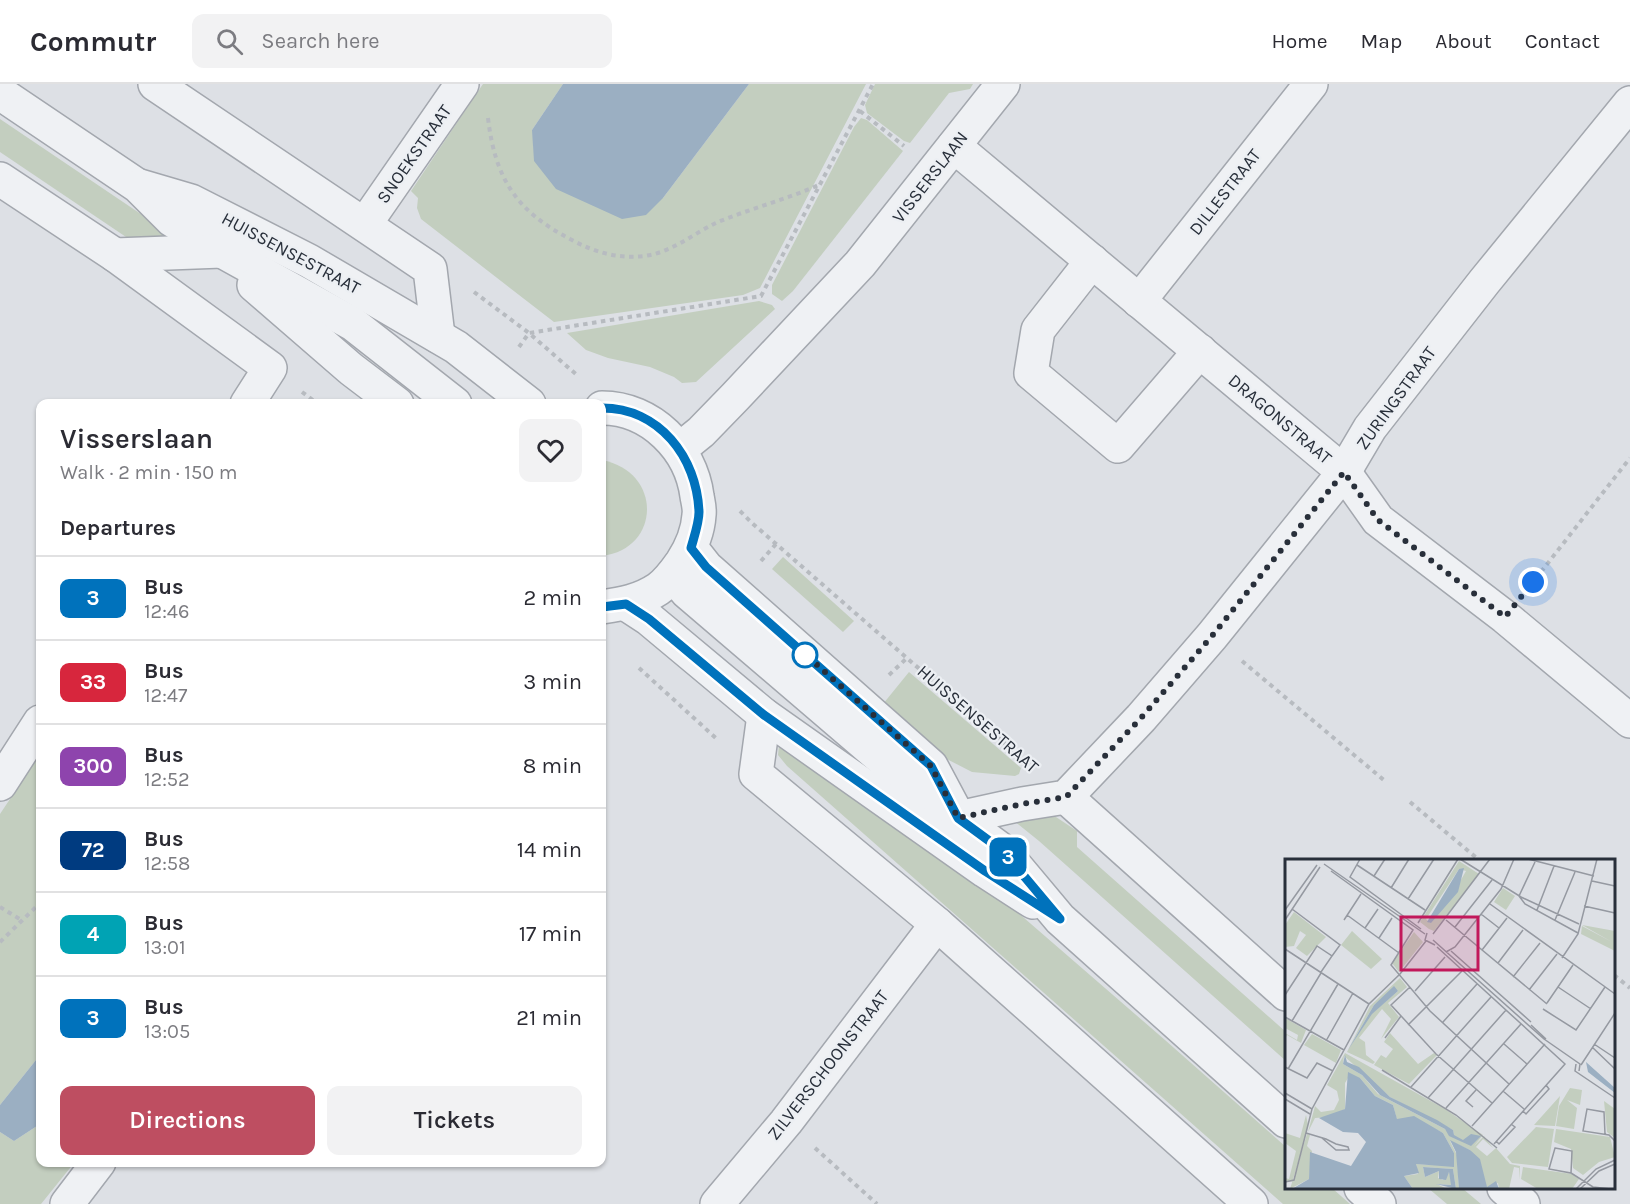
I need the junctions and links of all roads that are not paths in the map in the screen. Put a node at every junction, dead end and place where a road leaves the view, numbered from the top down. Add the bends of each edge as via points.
1 (154, 84) edge
2 (462, 84) edge
3 (1003, 84) edge
4 (1311, 84) edge
5 (0, 93) edge
6 (1630, 104) edge
7 (945, 158) junction
8 (0, 179) edge
9 (138, 186) junction
10 (365, 224) junction
11 (222, 250) junction
12 (115, 255) junction
13 (1092, 261) junction
14 (1139, 300) junction
15 (438, 336) junction
16 (1200, 351) junction
17 (250, 399) edge
18 (391, 399) edge
19 (449, 399) edge
20 (523, 399) edge
21 (606, 409) edge
22 (680, 449) junction
23 (1344, 472) junction
24 (691, 548) junction
25 (673, 575) junction
26 (614, 606) edge
27 (764, 715) junction
28 (1630, 722) edge
29 (36, 728) edge
30 (0, 784) edge
31 (1066, 797) junction
32 (958, 818) junction
33 (1060, 919) junction
34 (937, 924) junction
35 (1285, 992) edge
36 (1285, 1119) edge
37 (95, 1167) edge
38 (1362, 1189) edge
39 (1505, 1189) edge
40 (67, 1204) edge
41 (717, 1204) edge
42 (1251, 1204) edge
43 (1379, 1204) edge
44 (1523, 1204) edge

1 - 10 street
2 - 10 street, SNOEKSTRAAT
3 - 7 street, VISSERSLAAN
4 - 14 street, DILLESTRAAT
5 - 9 street, HUISSENSESTRAAT
6 - 23 street, ZURINGSTRAAT via 1370,428
7 - 13 street, DRAGONSTRAAT
7 - 22 street, VISSERSLAAN via 806,324
8 - 12 street
9 - 11 street, HUISSENSESTRAAT via 172,220
9 - 15 street, HUISSENSESTRAAT via 190,201 309,261
10 - 15 street via 430,269
11 - 12 street
11 - 18 street, HUISSENSESTRAAT via 257,287
11 - 19 street, HUISSENSESTRAAT via 353,324
12 - 17 street via 270,368
13 - 14 street, DRAGONSTRAAT
13 - 16 street via 1038,330 1031,374 1118,447
14 - 16 street, DRAGONSTRAAT
15 - 20 street, HUISSENSESTRAAT
16 - 23 street, DRAGONSTRAAT
21 - 22 street via 633,413 659,427
22 - 24 street via 695,480 699,514
23 - 28 street, DRAGONSTRAAT via 1378,520 1505,617
23 - 31 street, ZURINGSTRAAT via 1212,636
24 - 25 street
24 - 32 street via 706,567 931,766
25 - 26 street via 659,588
25 - 32 street via 687,592 908,782
26 - 27 street via 649,619
27 - 33 street via 985,871
27 - 34 street via 756,774
29 - 30 street
31 - 32 street
31 - 35 street
32 - 33 street via 1003,851
33 - 36 street
34 - 41 street, ZILVERSCHOONSTRAAT via 786,1122
34 - 42 street
37 - 40 street
38 - 43 street
39 - 44 street

